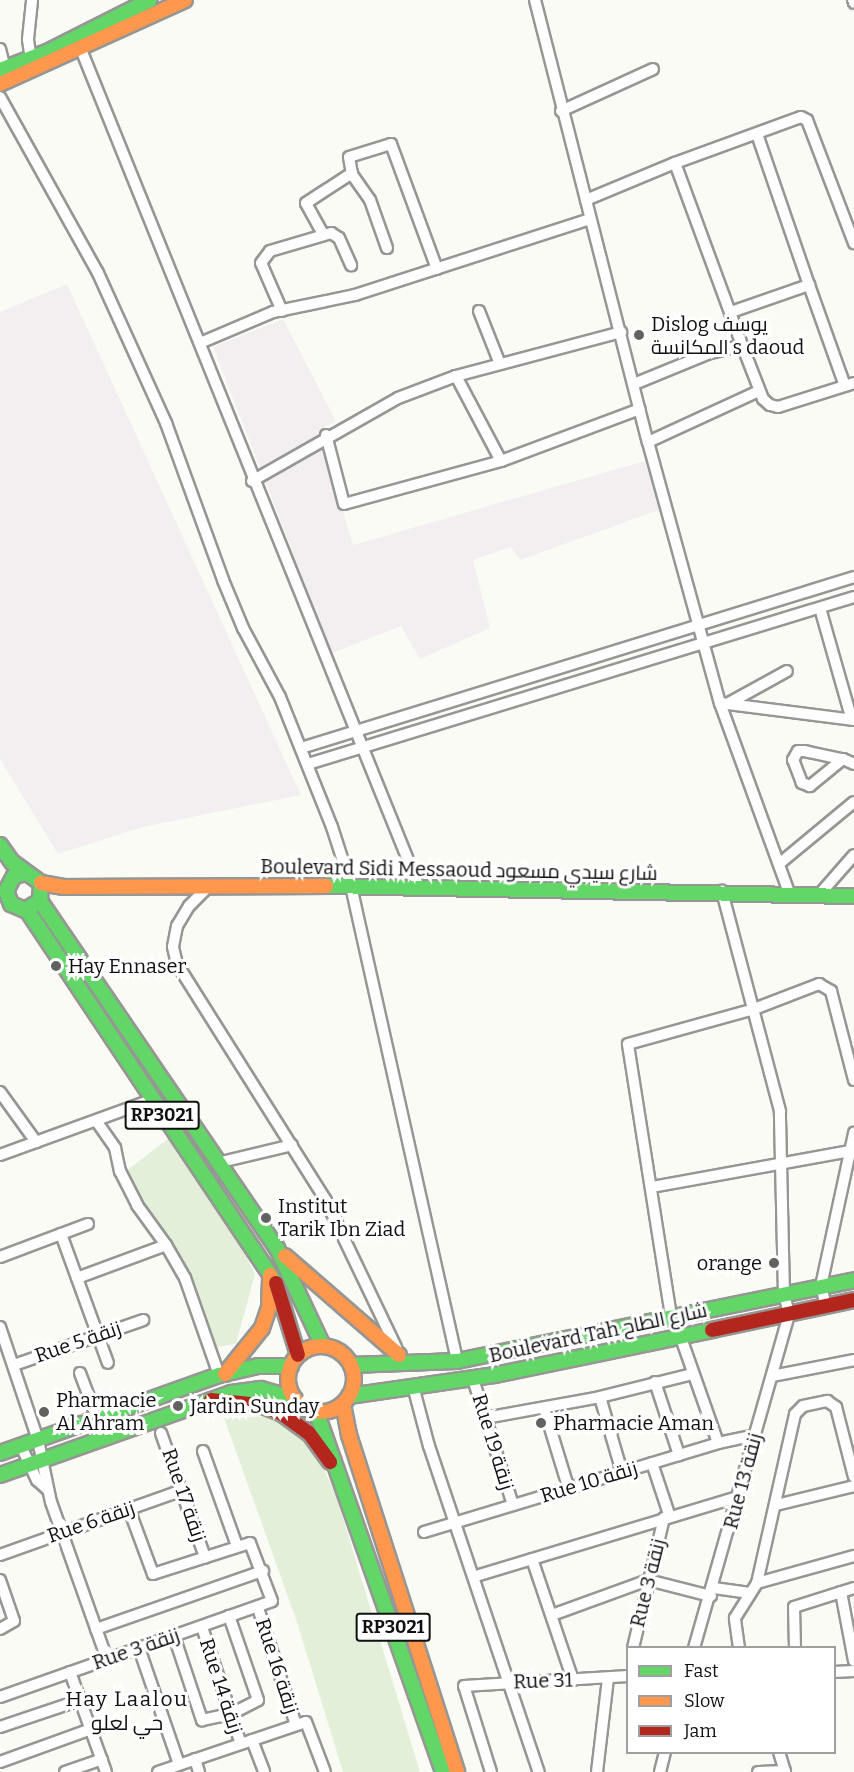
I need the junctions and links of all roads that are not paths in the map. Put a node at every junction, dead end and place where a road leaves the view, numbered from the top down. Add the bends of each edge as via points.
1 (32, 0) edge
2 (150, 0) edge
3 (185, 0) edge
4 (536, 0) edge
5 (78, 45) junction
6 (0, 49) edge
7 (31, 59) junction
8 (653, 69) dead end
9 (2, 70) edge
10 (0, 84) edge
11 (0, 97) edge
12 (561, 111) junction
13 (757, 134) junction
14 (675, 163) junction
15 (352, 173) junction
16 (586, 200) junction
17 (591, 219) junction
18 (323, 234) junction
19 (854, 243) edge
20 (387, 248) dead end
21 (351, 265) dead end
22 (437, 269) junction
23 (809, 285) junction
24 (282, 311) junction
25 (479, 311) dead end
26 (731, 312) junction
27 (621, 332) junction
28 (200, 343) junction
29 (742, 345) junction
30 (500, 364) junction
31 (456, 376) junction
32 (634, 384) junction
33 (849, 384) edge
34 (759, 391) junction
35 (640, 409) junction
36 (326, 435) junction
37 (648, 442) junction
38 (501, 460) junction
39 (252, 481) junction
40 (854, 578) edge
41 (854, 597) edge
42 (820, 608) junction
43 (701, 625) junction
44 (706, 643) junction
45 (787, 671) dead end
46 (724, 703) junction
47 (853, 720) edge
48 (354, 731) junction
49 (302, 748) junction
50 (360, 748) junction
51 (843, 759) junction
52 (308, 764) junction
53 (854, 764) edge
54 (854, 802) edge
55 (0, 845) edge
56 (854, 855) edge
57 (779, 864) junction
58 (26, 873) junction
59 (417, 885) junction
60 (351, 886) junction
61 (208, 887) junction
62 (722, 891) junction
63 (4, 893) edge
64 (789, 893) junction
65 (42, 894) junction
66 (819, 894) junction
67 (854, 896) edge
68 (27, 910) junction
69 (753, 1009) junction
70 (849, 1048) edge
71 (854, 1080) edge
72 (0, 1092) edge
73 (152, 1100) junction
74 (97, 1122) junction
75 (854, 1133) edge
76 (36, 1142) junction
77 (292, 1145) junction
78 (851, 1151) junction
79 (0, 1155) edge
80 (217, 1163) junction
81 (783, 1166) junction
82 (652, 1187) junction
83 (88, 1224) dead end
84 (61, 1234) junction
85 (166, 1245) junction
86 (277, 1248) junction
87 (0, 1257) edge
88 (270, 1270) junction
89 (77, 1278) junction
90 (854, 1280) edge
91 (821, 1286) junction
92 (784, 1294) junction
93 (854, 1300) edge
94 (826, 1306) junction
95 (789, 1314) junction
96 (671, 1316) junction
97 (143, 1320) dead end
98 (0, 1329) edge
99 (98, 1335) junction
100 (680, 1335) junction
101 (323, 1346) junction
102 (401, 1360) junction
103 (854, 1360) edge
104 (295, 1361) junction
105 (457, 1361) junction
106 (108, 1363) dead end
107 (14, 1365) junction
108 (351, 1365) junction
109 (80, 1373) dead end
110 (222, 1374) junction
111 (692, 1374) junction
112 (772, 1376) junction
113 (473, 1379) junction
114 (655, 1382) junction
115 (413, 1386) junction
116 (600, 1397) junction
117 (295, 1399) junction
118 (211, 1400) junction
119 (346, 1400) junction
120 (544, 1408) junction
121 (316, 1411) junction
122 (97, 1418) junction
123 (485, 1418) junction
124 (161, 1433) dead end
125 (755, 1435) junction
126 (38, 1440) junction
127 (718, 1443) junction
128 (21, 1446) junction
129 (203, 1451) dead end
130 (0, 1453) edge
131 (679, 1455) junction
132 (44, 1460) junction
133 (652, 1463) junction
134 (30, 1465) junction
135 (622, 1472) junction
136 (0, 1475) edge
137 (854, 1477) edge
138 (342, 1481) junction
139 (854, 1486) edge
140 (48, 1490) junction
141 (183, 1490) junction
142 (569, 1490) junction
143 (738, 1497) junction
144 (513, 1505) junction
145 (776, 1505) junction
146 (129, 1509) junction
147 (667, 1517) junction
148 (455, 1522) junction
149 (62, 1532) junction
150 (424, 1532) dead end
151 (237, 1546) junction
152 (0, 1555) edge
153 (854, 1556) edge
154 (205, 1557) junction
155 (532, 1559) junction
156 (263, 1571) junction
157 (476, 1576) junction
158 (0, 1580) edge
159 (648, 1580) junction
160 (757, 1583) junction
161 (854, 1588) edge
162 (712, 1592) junction
163 (841, 1592) junction
164 (750, 1593) junction
165 (258, 1608) junction
166 (552, 1615) junction
167 (229, 1617) junction
168 (202, 1627) junction
169 (0, 1629) edge
170 (96, 1629) junction
171 (174, 1636) junction
172 (633, 1646) edge
173 (694, 1646) edge
174 (739, 1646) edge
175 (795, 1646) edge
176 (139, 1648) junction
177 (107, 1659) junction
178 (854, 1661) edge
179 (854, 1671) edge
180 (70, 1672) junction
181 (836, 1672) edge
182 (626, 1675) edge
183 (608, 1679) junction
184 (573, 1680) junction
185 (508, 1682) junction
186 (0, 1697) edge
187 (80, 1700) junction
188 (231, 1714) junction
189 (302, 1723) junction
190 (0, 1727) edge
191 (91, 1729) junction
192 (252, 1740) junction
193 (241, 1744) junction
194 (664, 1754) edge
195 (780, 1754) edge
196 (102, 1759) junction
197 (195, 1759) junction
198 (0, 1762) edge
199 (179, 1764) junction
200 (785, 1771) edge
201 (3, 1772) edge
202 (65, 1772) edge
203 (106, 1772) edge
204 (158, 1772) edge
205 (199, 1772) edge
206 (264, 1772) edge
207 (325, 1772) edge
208 (443, 1772) edge
209 (457, 1772) edge
210 (490, 1772) edge
211 (539, 1772) edge
212 (597, 1772) edge
213 (660, 1772) edge
214 (758, 1772) edge

1 - 7 street via 28,39
2 - 5 main road
3 - 5 main road
4 - 12 street
5 - 7 main road
5 - 10 main road
5 - 28 street via 161,257
6 - 9 street
7 - 9 main road
8 - 12 street
11 - 49 street via 98,273 166,423 243,628
12 - 16 street
13 - 14 street
13 - 19 street via 796,117 807,120
13 - 23 street
14 - 16 street
14 - 26 street
15 - 18 street via 306,203
15 - 20 street via 370,200
15 - 22 street via 349,157 392,144
16 - 17 street
17 - 22 street
17 - 27 street
18 - 21 street via 336,234
18 - 24 street via 262,257 262,269
22 - 24 street via 343,298
23 - 26 street
23 - 33 street
24 - 28 street
25 - 30 street
26 - 29 street
27 - 30 street
27 - 32 street
28 - 39 street
29 - 32 street via 707,354
29 - 34 street
30 - 31 street
31 - 36 street via 398,398
31 - 38 street
32 - 35 street
33 - 34 street via 778,406 770,405
34 - 37 street
35 - 37 street
35 - 38 street
36 - 38 street via 344,504
36 - 39 street
37 - 43 street
39 - 48 street
40 - 43 street
41 - 42 street
42 - 44 street
42 - 47 street
43 - 44 street
43 - 48 street
44 - 46 street
44 - 50 street
45 - 46 street
46 - 47 street
46 - 57 street
48 - 49 street
48 - 50 street
49 - 52 street
50 - 52 street
50 - 59 street
51 - 51 street via 798,751 793,760 802,783 810,786
51 - 53 street
52 - 60 street
54 - 57 street
55 - 58 main road, RP3021
56 - 66 street
57 - 64 street
58 - 63 main road via 14,876
58 - 65 main road, RP3021
59 - 60 main road, Boulevard Sidi Messaoud شارع سيدي مسعود
59 - 62 main road, Boulevard Sidi Messaoud شارع سيدي مسعود via 622,894
60 - 61 main road, Boulevard Sidi Messaoud شارع سيدي مسعود
60 - 105 street
61 - 65 main road, Boulevard Sidi Messaoud شارع سيدي مسعود via 64,887
61 - 77 street via 189,906 177,926 173,947 177,964
62 - 64 main road, Boulevard Sidi Messaoud شارع سيدي مسعود
62 - 69 street
63 - 68 main road
64 - 66 main road, Boulevard Sidi Messaoud شارع سيدي مسعود
65 - 68 main road, Boulevard Sidi Messaoud شارع سيدي مسعود
65 - 80 main road, RP3021
66 - 67 main road, Boulevard Sidi Messaoud شارع سيدي مسعود
68 - 73 main road, RP3021
69 - 70 street via 819,984 831,991
69 - 81 street via 780,1111
69 - 82 street via 628,1044
70 - 71 street
72 - 76 street
73 - 74 street
73 - 88 main road, RP3021
74 - 76 street
74 - 85 street via 115,1148 120,1171 137,1205
75 - 78 street
76 - 79 street
77 - 80 street
77 - 102 street via 331,1211
78 - 81 street
78 - 91 street
80 - 86 main road, RP3021
81 - 82 street
81 - 92 street
82 - 96 street
83 - 84 street
84 - 87 street
84 - 89 street
85 - 89 street
85 - 110 street via 185,1278
86 - 101 main road, RP3021
86 - 102 main road
88 - 104 main road, RP3021 via 282,1297
88 - 110 main road via 269,1308 262,1328
89 - 99 street
90 - 91 main road, Boulevard Tah شارع الطاح
91 - 92 main road, Boulevard Tah شارع الطاح
91 - 94 street
92 - 95 street
92 - 96 main road, Boulevard Tah شارع الطاح
93 - 94 main road, Boulevard Tah شارع الطاح
94 - 95 main road, Boulevard Tah شارع الطاح
95 - 100 main road, Boulevard Tah شارع الطاح
95 - 112 street, Rue 13 زنقة
96 - 105 main road, Boulevard Tah شارع الطاح
97 - 99 street, Rue 5 زنقة
98 - 107 street
99 - 106 street
99 - 107 street, Rue 5 زنقة
100 - 111 street
100 - 113 main road, Boulevard Tah شارع الطاح
101 - 104 main road
101 - 108 main road via 340,1352
102 - 105 main road, Boulevard Tah شارع الطاح
102 - 108 main road, Boulevard Tah شارع الطاح
103 - 112 street
104 - 110 main road
104 - 117 main road, RP3021 via 289,1385
107 - 126 street
108 - 119 main road, RP3021 via 354,1383
109 - 122 street
110 - 122 main road
111 - 114 street
111 - 127 street
112 - 125 street, Rue 13 زنقة
113 - 115 main road, Boulevard Tah شارع الطاح
113 - 123 street, Rue 19 زنقة
114 - 116 street
114 - 131 street
115 - 119 main road, Boulevard Tah شارع الطاح
115 - 148 street
116 - 120 street
116 - 135 street
117 - 118 main road via 252,1389
117 - 121 main road
118 - 132 main road
118 - 138 main road via 260,1405 290,1418 314,1439
119 - 121 main road
119 - 209 main road, RP3021 via 349,1435
120 - 123 street
120 - 142 street
121 - 138 main road, RP3021
122 - 126 main road
123 - 144 street, Rue 19 زنقة
124 - 141 street, Rue 17 زنقة
125 - 127 street, Rue 10 زنقة
125 - 143 street, Rue 13 زنقة
126 - 128 main road
126 - 132 street
127 - 131 street, Rue 10 زنقة
128 - 130 main road
128 - 134 street
129 - 151 street
131 - 133 street, Rue 10 زنقة
132 - 134 main road
132 - 140 street
133 - 135 street, Rue 10 زنقة
133 - 147 street, Rue 3 زنقة
134 - 136 main road
134 - 140 street via 37,1480
135 - 142 street, Rue 10 زنقة
137 - 145 street via 836,1407 827,1401 803,1406 795,1414
138 - 208 main road, RP3021
139 - 145 street
140 - 149 street
141 - 146 street, Rue 6 زنقة
141 - 154 street, Rue 17 زنقة
142 - 144 street, Rue 10 زنقة
143 - 147 street
143 - 162 street, Rue 13 زنقة
144 - 148 street, Rue 10 زنقة
145 - 160 street
146 - 149 street, Rue 6 زنقة
146 - 154 street via 153,1574
147 - 155 street
147 - 159 street, Rue 3 زنقة
148 - 150 street, Rue 10 زنقة
148 - 157 street
149 - 152 street, Rue 6 زنقة
149 - 170 street
151 - 154 street
151 - 156 street via 254,1546
153 - 160 street
155 - 157 street
155 - 166 street
156 - 165 street, Rue 3 زنقة via 272,1600
156 - 170 street
157 - 185 street
158 - 169 street via 14,1623
159 - 162 street
159 - 166 street
159 - 172 street, Rue 3 زنقة
160 - 164 street
161 - 163 street
162 - 164 street
162 - 173 street, Rue 13 زنقة
163 - 175 street via 794,1607
163 - 178 street
164 - 174 street via 735,1618
165 - 167 street, Rue 3 زنقة
165 - 189 street, Rue 16 زنقة
166 - 184 street
167 - 168 street, Rue 3 زنقة
167 - 188 street via 258,1700
168 - 171 street, Rue 3 زنقة
168 - 188 street, Rue 14 زنقة
170 - 177 street
171 - 176 street, Rue 3 زنقة
171 - 188 street via 202,1720
176 - 177 street, Rue 3 زنقة
176 - 199 street
177 - 180 street, Rue 3 زنقة
179 - 181 street
180 - 186 street, Rue 3 زنقة
180 - 187 street
182 - 183 street, Rue 31
183 - 184 street, Rue 31
183 - 212 street
184 - 185 street, Rue 31
185 - 210 street, Rue 31 via 467,1684 462,1690
185 - 211 street
187 - 190 street
187 - 191 street
188 - 193 street, Rue 14 زنقة
189 - 192 street
189 - 207 street, Rue 16 زنقة
191 - 196 street
191 - 198 street
192 - 193 street
192 - 206 street
193 - 197 street
194 - 213 street
195 - 200 street
196 - 202 street
196 - 203 street
197 - 199 street
197 - 205 street
198 - 201 street
199 - 204 street
200 - 214 street

